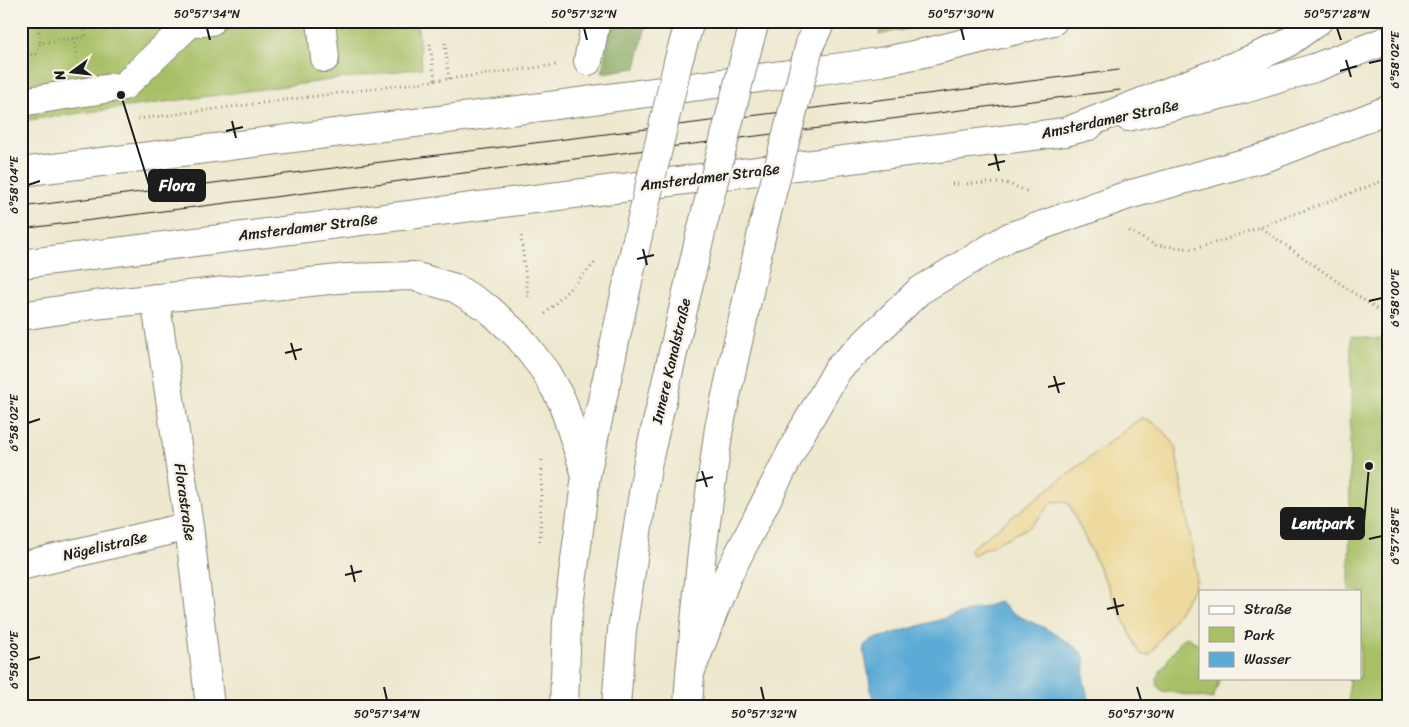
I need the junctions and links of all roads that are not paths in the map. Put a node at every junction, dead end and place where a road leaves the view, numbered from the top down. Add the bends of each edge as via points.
1 (211, 21) edge
2 (322, 21) edge
3 (596, 21) edge
4 (690, 21) edge
5 (755, 21) edge
6 (1053, 21) edge
7 (1318, 21) edge
8 (816, 29) edge
9 (1388, 40) edge
10 (325, 58) dead end
11 (588, 61) road end
12 (21, 102) edge
13 (1388, 110) edge
14 (1065, 132) junction
15 (21, 172) edge
16 (21, 264) edge
17 (155, 298) junction
18 (21, 316) edge
19 (586, 475) junction
20 (189, 526) junction
21 (21, 566) edge
22 (690, 673) junction
23 (210, 706) edge
24 (564, 706) edge
25 (616, 706) edge
26 (688, 706) edge

1 - 12 main road via 189,24 124,86
2 - 10 main road
3 - 11 main road
4 - 19 main road, bridge via 636,244
5 - 25 main road, Innere Kanalstraße, bridge via 700,236 648,461 622,630
6 - 15 main road via 880,62
7 - 14 main road via 1286,44
8 - 22 main road, bridge via 763,228 719,428
9 - 14 main road, Amsterdamer Straße via 1314,68 1241,90
13 - 22 main road via 1270,156 1128,195 1009,237 919,291 838,369 800,434 727,577
14 - 16 main road, Amsterdamer Straße
17 - 18 main road
17 - 19 main road via 348,278 413,276 455,288 489,309 519,337 545,371 562,401
17 - 20 main road, Florastraße
19 - 24 main road via 567,622
20 - 21 main road, Nägelistraße
20 - 23 main road, Florastraße
22 - 26 main road

